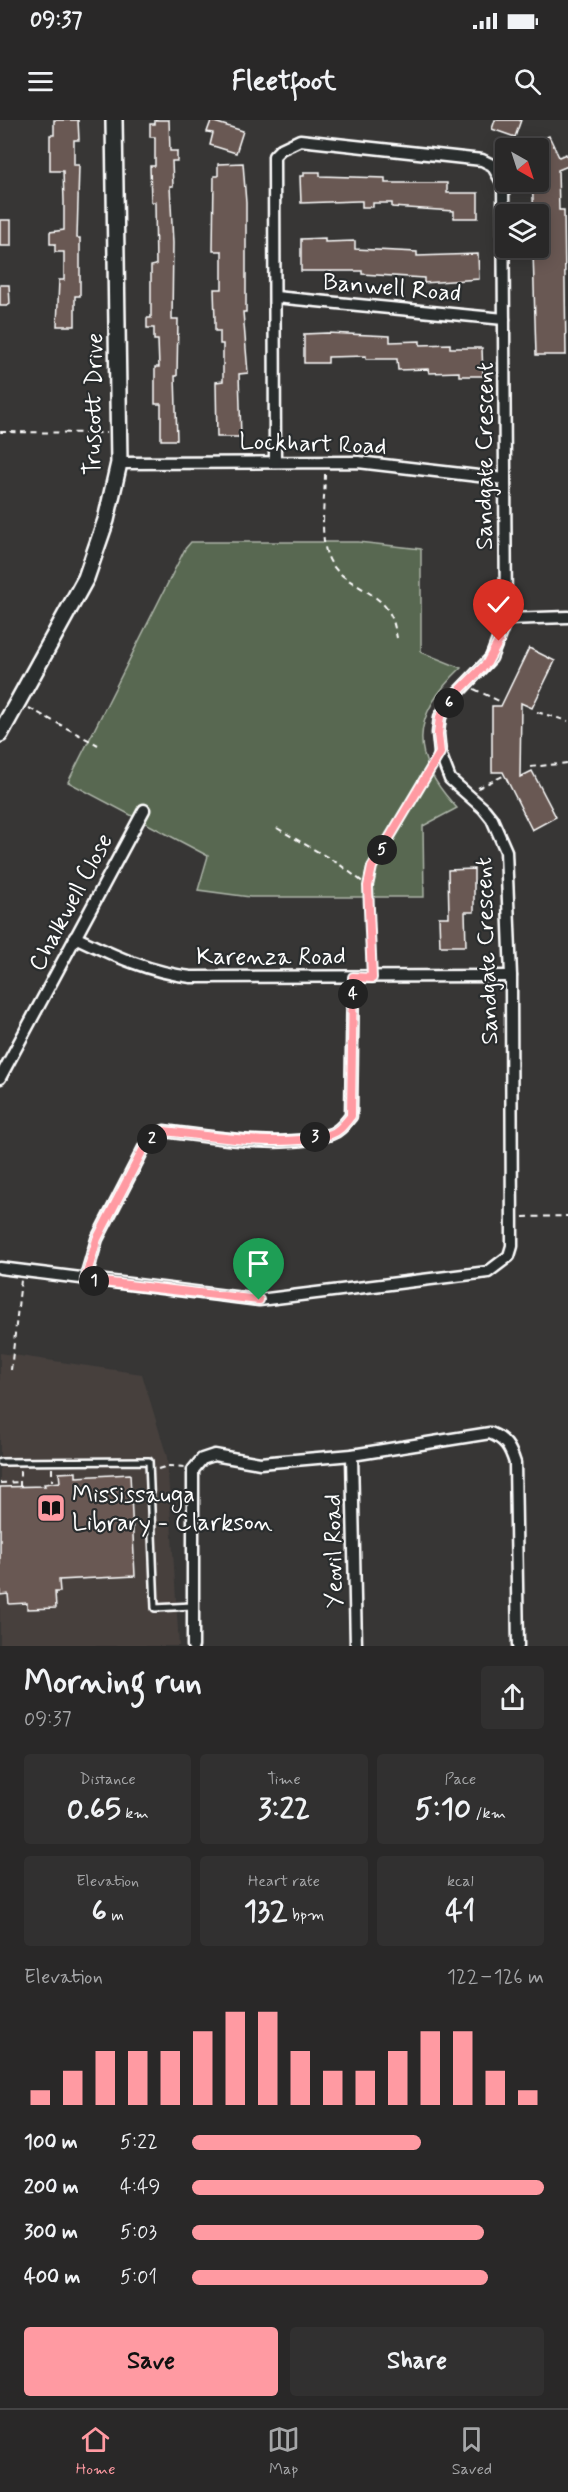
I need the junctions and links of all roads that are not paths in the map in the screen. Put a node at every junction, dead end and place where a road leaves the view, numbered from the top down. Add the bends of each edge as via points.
1 (114, 120) edge
2 (275, 297) junction
3 (504, 319) junction
4 (275, 462) junction
5 (119, 463) junction
6 (504, 479) junction
7 (568, 617) edge
8 (506, 619) junction
9 (0, 734) edge
10 (144, 810) dead end
11 (75, 937) junction
12 (511, 976) junction
13 (353, 977) junction
14 (0, 1078) edge
15 (0, 1268) edge
16 (85, 1280) junction
17 (352, 1455) junction
18 (0, 1462) edge
19 (194, 1605) junction
20 (194, 1646) edge
21 (356, 1646) edge
22 (518, 1646) edge

1 - 5 street, Truscott Drive
2 - 3 street, Banwell Road
2 - 3 street, Sandgate Crescent via 274,156 300,140 482,160 492,165 503,184
2 - 4 street, Sandgate Crescent
3 - 6 street, Sandgate Crescent
4 - 5 street, Lockhart Road
4 - 6 street, Lockhart Road via 358,462
5 - 9 street, Truscott Drive via 101,539 86,578
6 - 8 street, Sandgate Crescent
7 - 8 street
8 - 12 street, Sandgate Crescent via 490,658 450,700 440,717 438,734 450,779 492,819 506,851
10 - 11 street, Chalkwell Close
11 - 13 street, Karenza Road via 124,960 168,974
11 - 14 street, Chalkwell Close
12 - 13 street, Karenza Road
12 - 16 street, Sandgate Crescent via 509,1256 488,1272 267,1300
13 - 16 street via 351,1116 344,1126 330,1135 278,1141 164,1131 145,1146 97,1239
15 - 16 street, Sandgate Crescent
17 - 19 street via 260,1463 214,1455 193,1467
17 - 21 street, Yeovil Road
17 - 22 street via 490,1433 501,1437 515,1462
18 - 19 lane via 149,1461 154,1608
19 - 20 street

